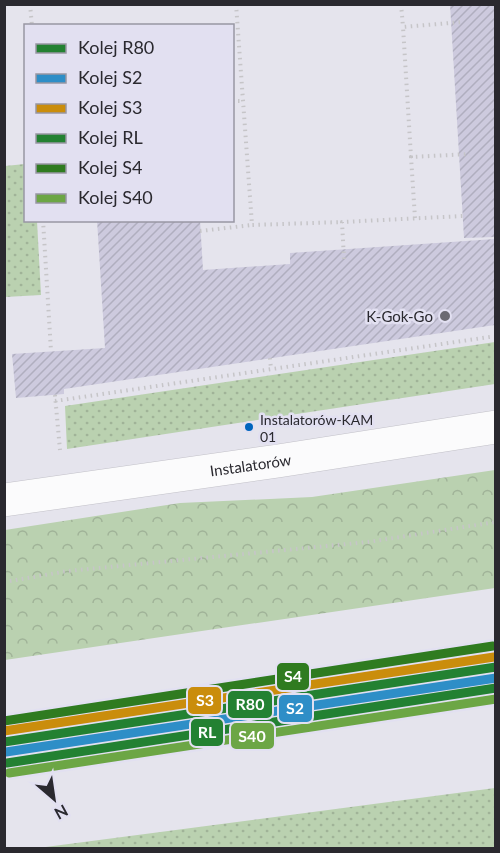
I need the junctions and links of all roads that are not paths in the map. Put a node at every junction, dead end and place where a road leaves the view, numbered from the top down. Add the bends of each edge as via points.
1 (495, 428) edge
2 (4, 500) edge

1 - 2 street, Instalatorów

